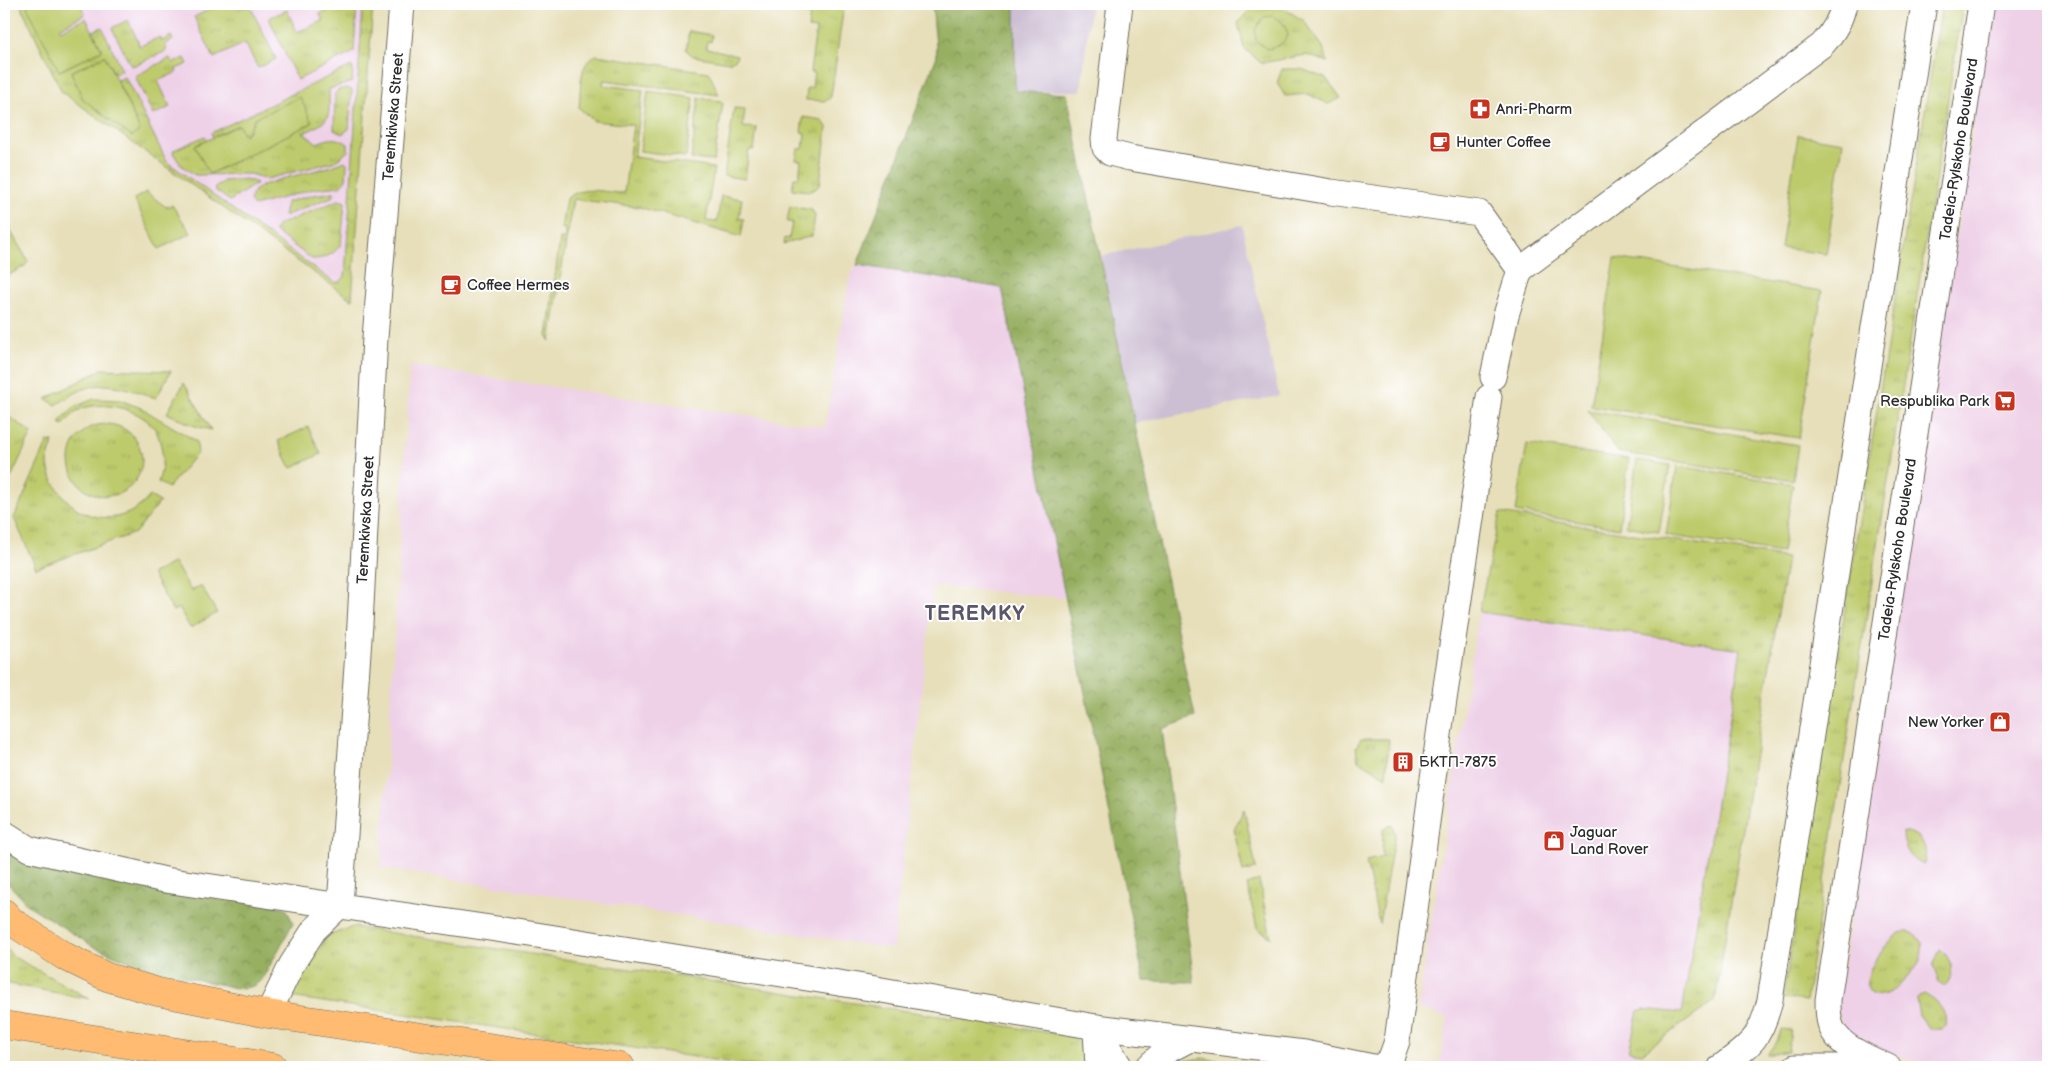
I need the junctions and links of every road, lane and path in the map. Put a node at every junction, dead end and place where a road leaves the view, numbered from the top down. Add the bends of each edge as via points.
1 (402, 4) edge
2 (1120, 4) edge
3 (1844, 4) edge
4 (1924, 4) edge
5 (1981, 4) edge
6 (1520, 270) junction
7 (4, 832) edge
8 (340, 905) junction
9 (4, 914) edge
10 (268, 1014) junction
11 (4, 1025) edge
12 (1096, 1027) junction
13 (1188, 1040) junction
14 (273, 1067) edge
15 (621, 1067) edge
16 (1098, 1067) edge
17 (1120, 1067) edge
18 (1148, 1067) edge
19 (1373, 1067) edge
20 (1381, 1067) edge
21 (1721, 1067) edge
22 (1794, 1067) edge
23 (1842, 1067) edge
24 (1888, 1067) edge

1 - 8 street, Teremkivska Street via 375,338 360,624
2 - 6 street via 1104,139 1104,148 1110,153 1331,192 1479,213
3 - 6 street via 1839,20 1822,45
4 - 21 street via 1770,1000 1758,1034 1749,1046
5 - 24 street, Tadeia-Rylskoho Boulevard via 1828,1000 1830,1025 1839,1038 1850,1048
6 - 20 street via 1506,316 1491,387 1397,1041 1392,1058
7 - 8 street via 29,849 165,880
8 - 10 street via 314,930 292,964
8 - 12 street
9 - 10 highway via 64,956 107,977 158,992
10 - 15 highway
11 - 14 highway
12 - 13 street
12 - 16 street
12 - 17 street
13 - 18 street via 1163,1053
13 - 19 street via 1304,1054
22 - 23 street

